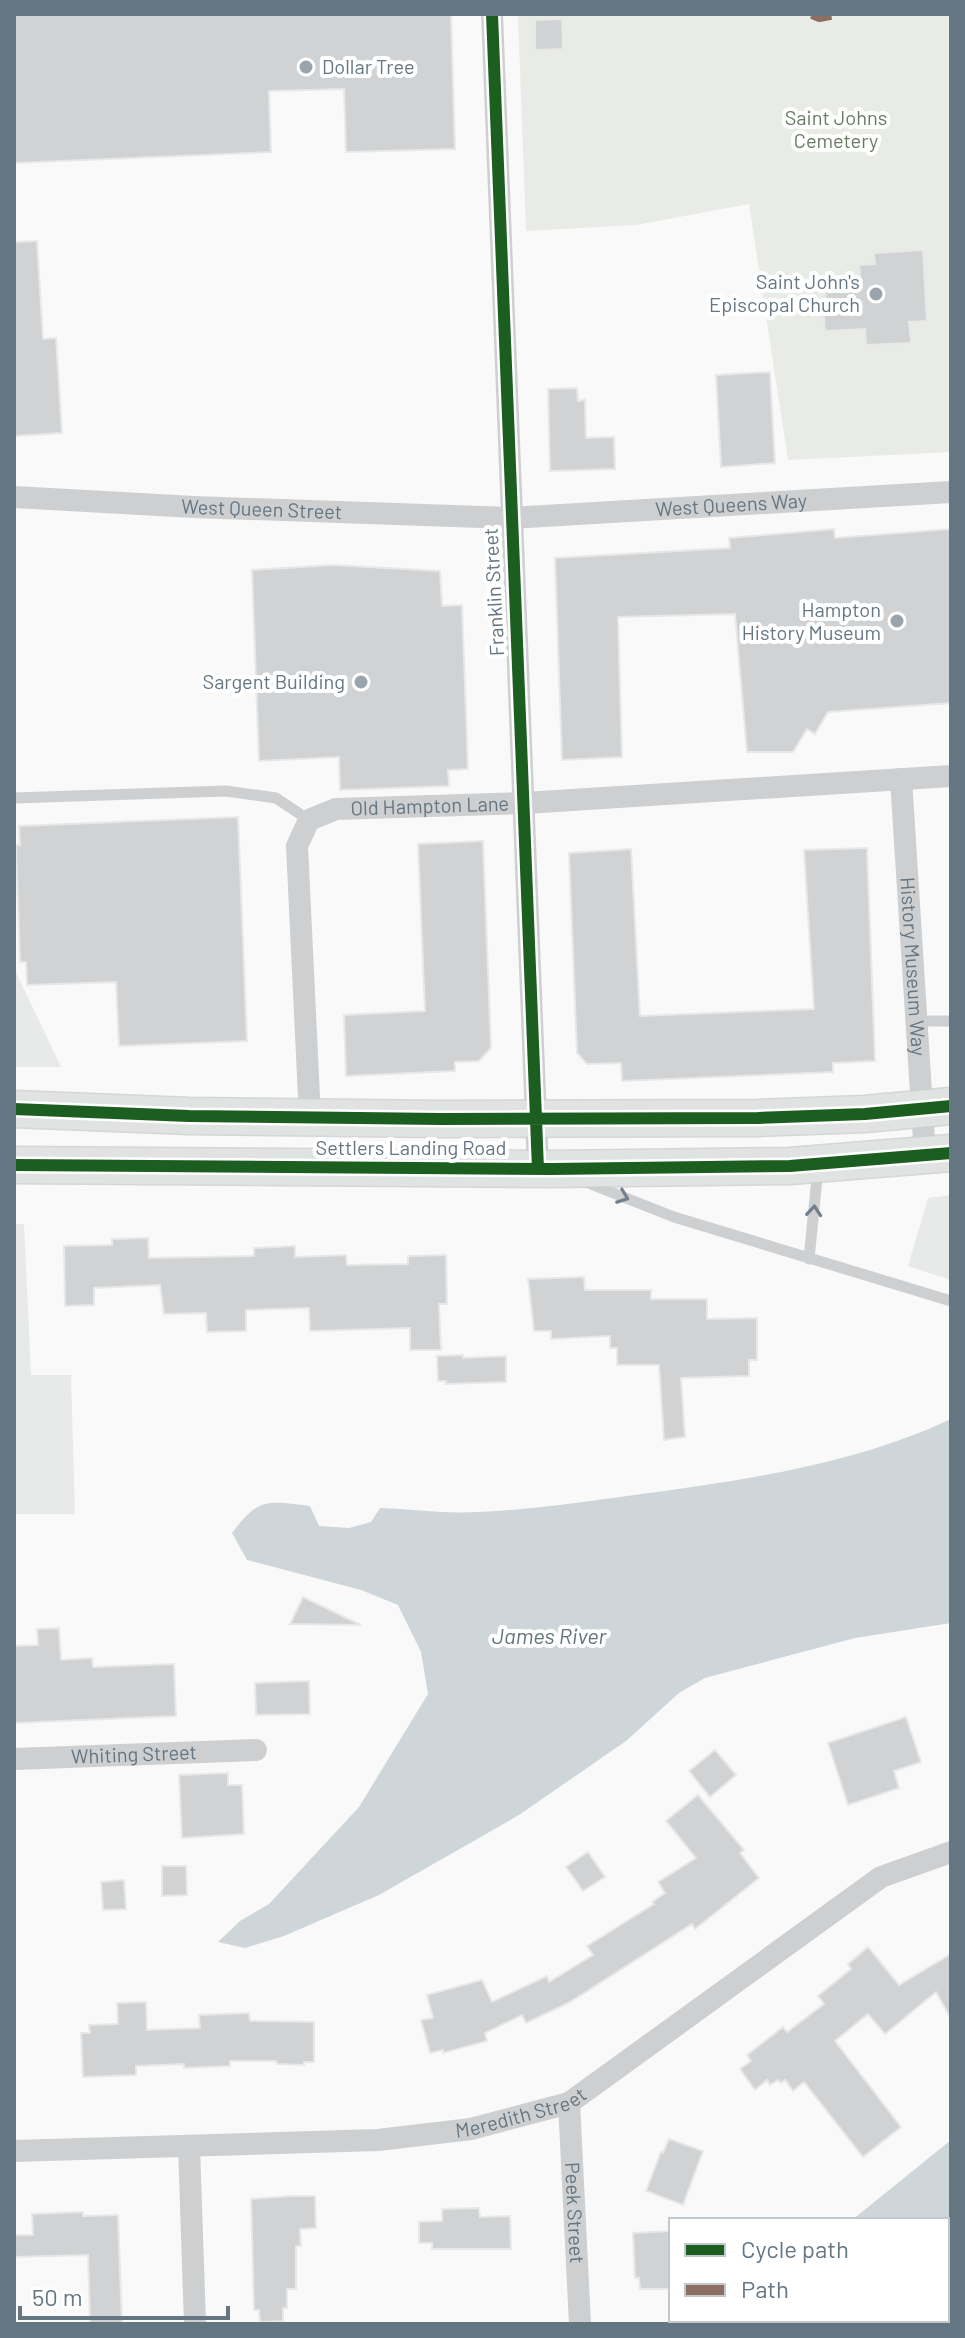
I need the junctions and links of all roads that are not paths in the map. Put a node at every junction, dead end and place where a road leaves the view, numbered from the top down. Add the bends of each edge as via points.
1 (492, 14) edge
2 (951, 492) edge
3 (14, 497) edge
4 (510, 518) junction
5 (951, 776) edge
6 (901, 779) junction
7 (14, 798) edge
8 (525, 803) junction
9 (309, 820) junction
10 (917, 1021) junction
11 (951, 1021) edge
12 (937, 1108) edge
13 (14, 1109) edge
14 (310, 1118) junction
15 (537, 1119) junction
16 (938, 1154) edge
17 (819, 1164) junction
18 (14, 1165) edge
19 (544, 1169) junction
20 (809, 1259) junction
21 (951, 1301) edge
22 (256, 1750) dead end
23 (14, 1759) edge
24 (951, 1852) edge
25 (569, 2103) junction
26 (189, 2146) junction
27 (14, 2151) edge
28 (195, 2324) edge
29 (580, 2324) edge

1 - 4 street, Franklin Street
2 - 4 street, West Queens Way
3 - 4 street, West Queen Street
4 - 8 street, Franklin Street
5 - 6 street, Old Hampton Lane
6 - 8 street, Old Hampton Lane
6 - 10 street, History Museum Way
7 - 9 lane via 226,791 276,798
8 - 9 street, Old Hampton Lane via 336,809
8 - 15 street, Franklin Street
9 - 14 street via 297,846
10 - 11 lane
10 - 12 street, History Museum Way
12 - 15 main road, Settlers Landing Road via 758,1118
12 - 16 street, History Museum Way
13 - 14 main road, Settlers Landing Road
14 - 15 main road, Settlers Landing Road
15 - 19 street, Franklin Street
16 - 17 main road, Settlers Landing Road
17 - 19 main road, Settlers Landing Road
20 -> 17 lane
18 - 19 main road, Settlers Landing Road
19 -> 20 lane
20 - 21 lane
22 - 23 street, Whiting Street
24 - 25 street, Meredith Street via 881,1877
25 - 26 street, Meredith Street via 471,2129 378,2140
25 - 29 street, Peek Street
26 - 27 street, Meredith Street
26 - 28 street

